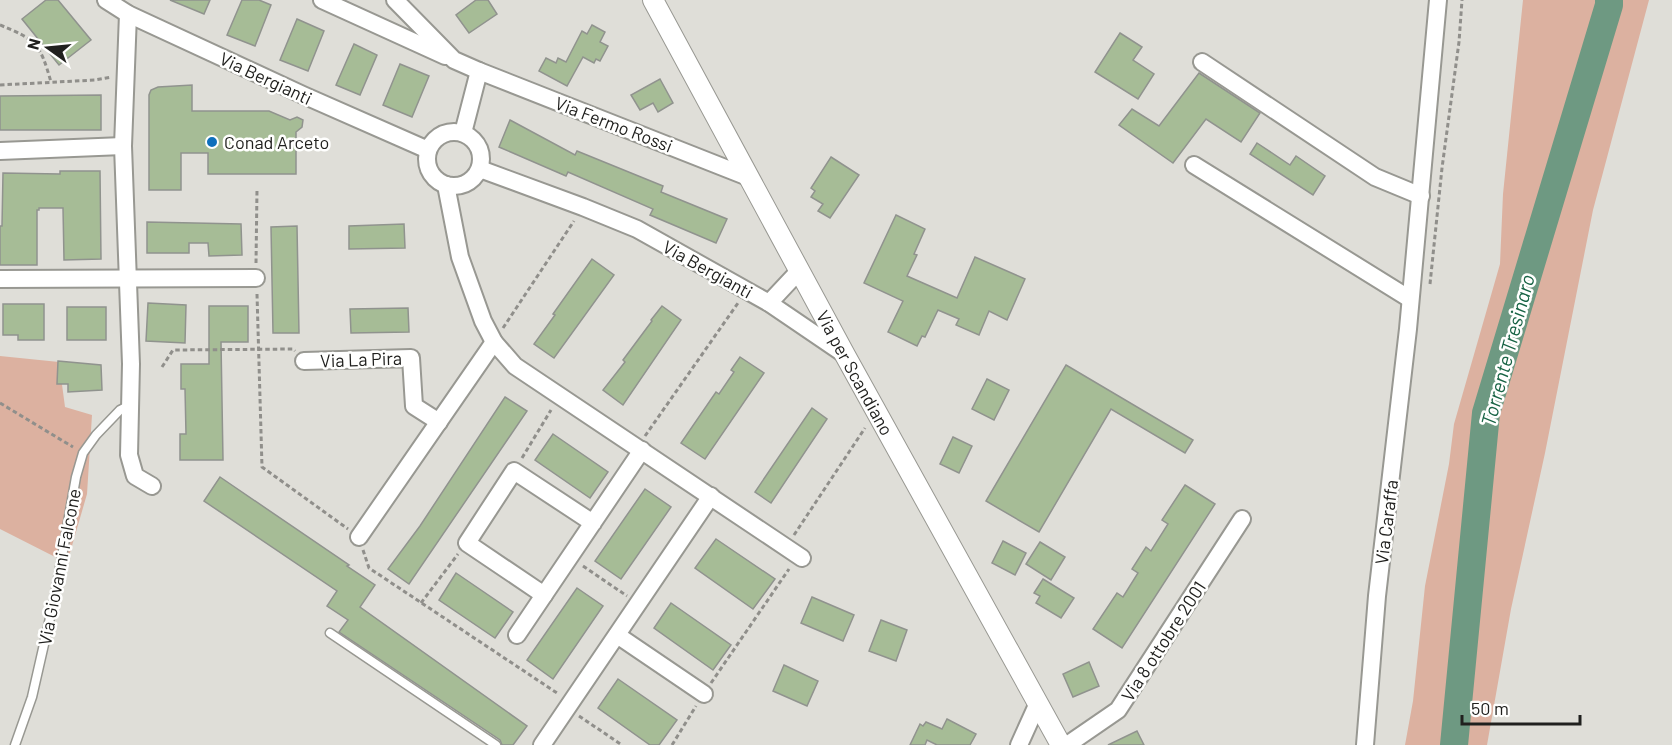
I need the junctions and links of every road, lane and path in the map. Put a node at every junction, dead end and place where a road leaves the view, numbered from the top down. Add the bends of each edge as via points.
1 (106, 0) edge
2 (322, 0) edge
3 (395, 0) edge
4 (653, 0) edge
5 (1438, 0) edge
6 (128, 15) junction
7 (0, 25) edge
8 (454, 60) junction
9 (1202, 62) dead end
10 (479, 71) junction
11 (126, 75) junction
12 (51, 82) junction
13 (0, 85) edge
14 (463, 133) junction
15 (123, 146) junction
16 (428, 150) junction
17 (0, 151) edge
18 (1194, 165) dead end
19 (480, 169) junction
20 (748, 177) junction
21 (446, 185) junction
22 (257, 189) dead end
23 (1421, 195) junction
24 (583, 207) junction
25 (800, 271) junction
26 (256, 278) junction
27 (0, 279) edge
28 (128, 279) junction
29 (746, 291) junction
30 (1410, 299) junction
31 (769, 303) junction
32 (494, 342) junction
33 (260, 349) junction
34 (845, 354) junction
35 (304, 361) joint
36 (162, 367) dead end
37 (559, 395) junction
38 (0, 403) edge
39 (130, 405) junction
40 (876, 411) junction
41 (439, 422) junction
42 (640, 449) junction
43 (83, 453) junction
44 (514, 471) junction
45 (152, 486) dead end
46 (711, 496) junction
47 (1242, 519) dead end
48 (593, 522) junction
49 (359, 537) junction
50 (466, 543) junction
51 (796, 553) junction
52 (570, 557) junction
53 (544, 595) junction
54 (421, 603) junction
55 (638, 603) junction
56 (330, 633) dead end
57 (517, 635) dead end
58 (617, 635) junction
59 (704, 694) junction
60 (1038, 703) junction
61 (569, 705) junction
62 (15, 745) edge
63 (496, 745) edge
64 (542, 745) edge
65 (622, 745) edge
66 (672, 745) edge
67 (1019, 745) edge
68 (1061, 745) edge
69 (1067, 745) edge
70 (1365, 745) edge

1 - 6 street, Via Bergianti
2 - 8 street, Via Fermo Rossi
3 - 8 street, Via Fermo Rossi
4 - 20 street, Via per Scandiano
5 - 23 street, Via Caraffa
6 - 11 street
6 - 16 street, Via Bergianti
7 - 12 path via 28,37 41,51
8 - 10 street, Via Fermo Rossi
9 - 23 street via 1375,177
10 - 14 street
10 - 20 street, Via Fermo Rossi
11 - 12 path
11 - 15 street
12 - 13 path
14 - 16 street via 446,133 432,142
14 - 19 street via 481,151
15 - 17 street
15 - 28 street
16 - 21 street via 432,175
18 - 30 street
19 - 21 street via 470,182
19 - 24 street, Via Bergianti
20 - 25 street, Via per Scandiano
21 - 32 street via 460,257
22 - 26 path
23 - 30 street, Via Caraffa
24 - 29 street, Via Bergianti via 637,230
24 - 32 path
25 - 31 street, Via Bergianti
25 - 34 street, Via per Scandiano
26 - 28 street
26 - 33 path
27 - 28 street
28 - 39 street
29 - 31 street, Via Bergianti
29 - 42 path
30 - 70 street, Via Caraffa via 1377,596
31 - 34 street, Via Bergianti
32 - 37 street via 515,366
32 - 41 street
33 - 35 path via 292,349
33 - 36 path via 173,350
33 - 49 path via 262,467
34 - 40 street, Via per Scandiano
35 - 41 street, Via La Pira via 411,358 414,406
37 - 42 street
37 - 44 path
38 - 43 path
39 - 43 lane, Via Giovanni Falcone via 120,410
39 - 45 street via 132,466 135,476
40 - 51 path
40 - 60 street, Via per Scandiano
41 - 49 street
42 - 46 street
42 - 48 street
43 - 62 lane, Via Giovanni Falcone via 32,697
44 - 48 street
44 - 50 street
46 - 51 street
46 - 55 street
47 - 69 street, Via 8 ottobre 2001 via 1119,710
48 - 52 street
49 - 54 path via 369,568
50 - 53 street
50 - 54 path
51 - 59 path
52 - 53 street
52 - 55 path
53 - 57 street
54 - 61 path
55 - 58 street
56 - 63 lane
58 - 59 street
58 - 61 street
59 - 66 path
60 - 67 street
60 - 68 street, Via per Scandiano
61 - 64 street
61 - 65 path

